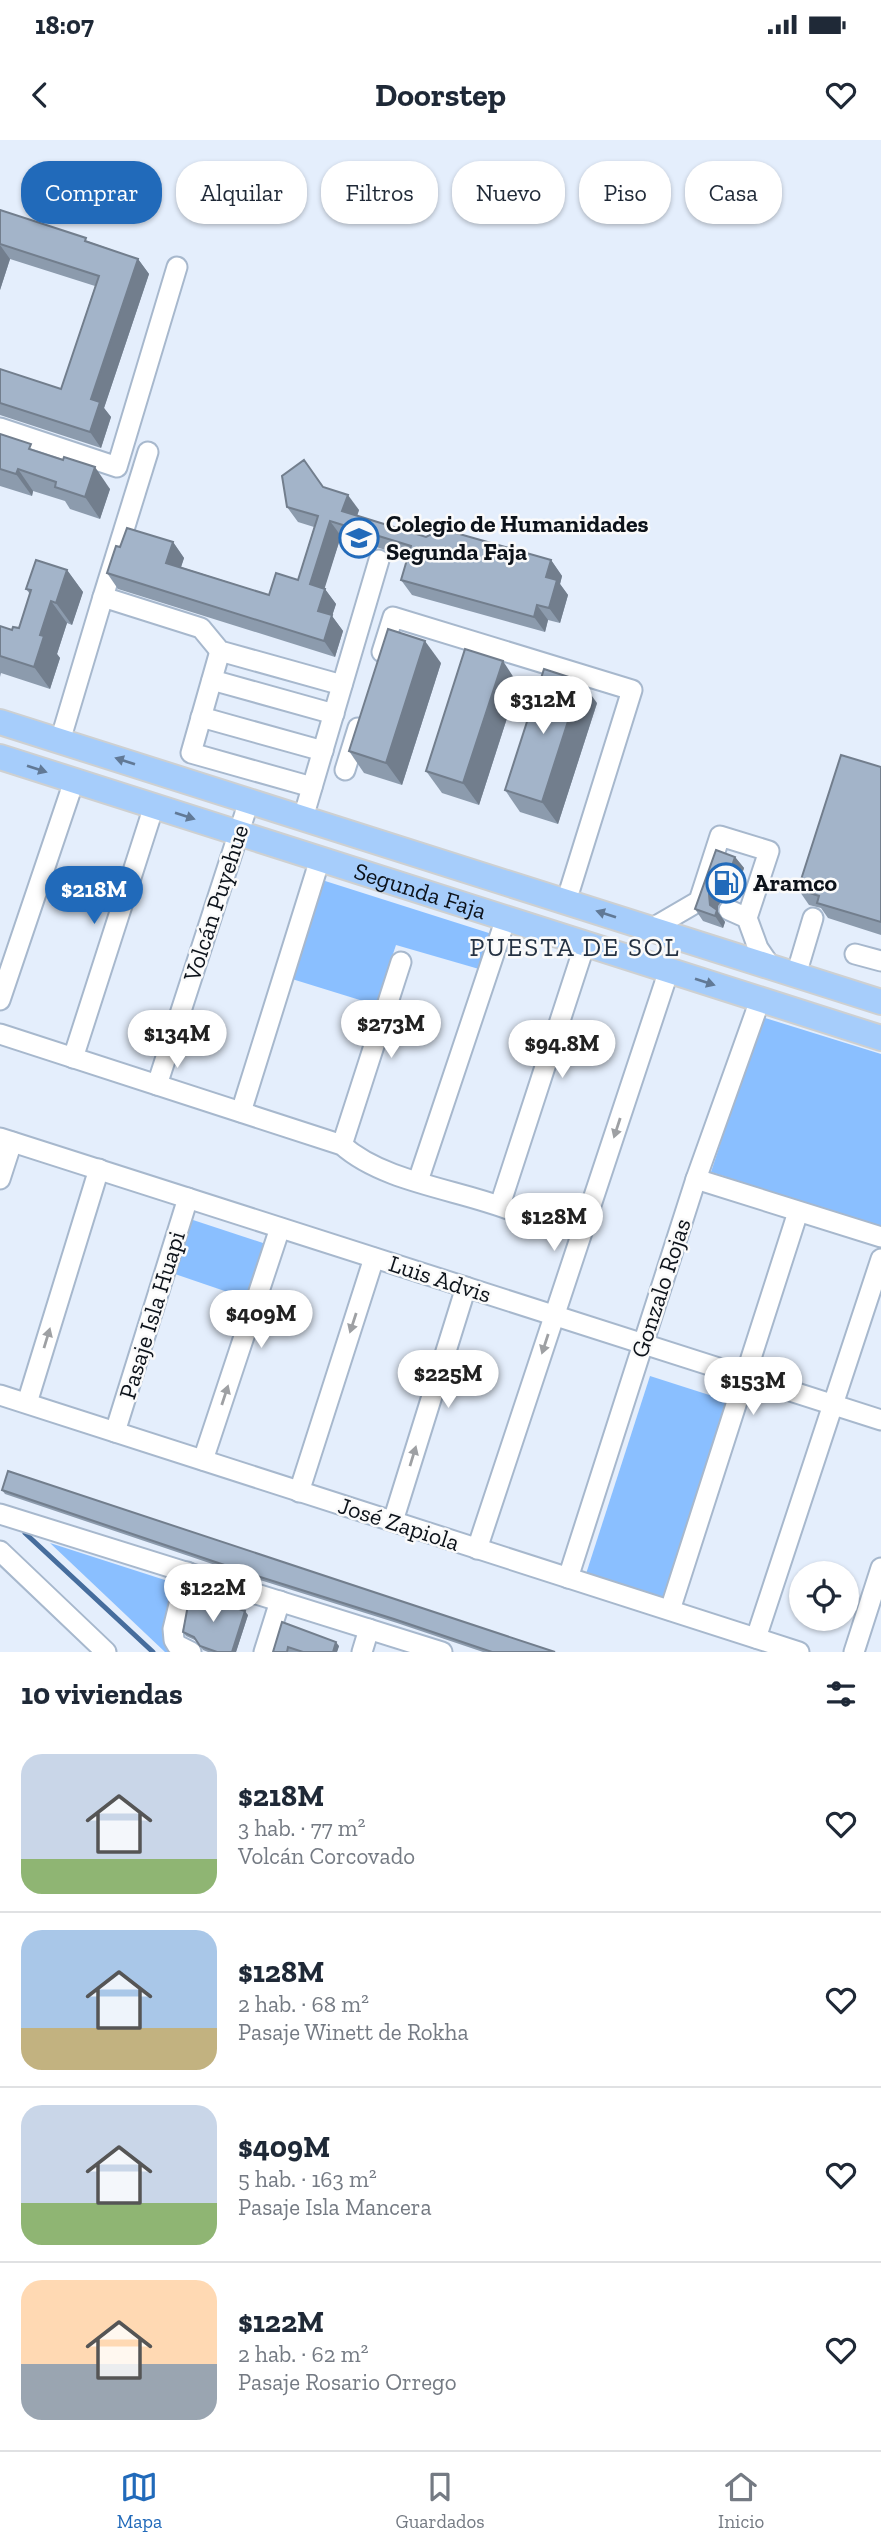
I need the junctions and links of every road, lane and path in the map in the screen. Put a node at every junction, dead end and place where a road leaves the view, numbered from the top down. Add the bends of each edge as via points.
1 (177, 267) dead end
2 (0, 428) edge
3 (148, 452) dead end
4 (379, 560) dead end
5 (103, 597) junction
6 (220, 651) junction
7 (377, 668) edge
8 (212, 680) junction
9 (342, 685) junction
10 (365, 706) edge
11 (334, 714) junction
12 (201, 717) junction
13 (0, 722) edge
14 (60, 741) junction
15 (323, 751) junction
16 (0, 757) edge
17 (345, 770) dead end
18 (74, 781) junction
19 (312, 787) junction
20 (249, 801) junction
21 (154, 806) junction
22 (303, 818) junction
23 (238, 833) junction
24 (320, 859) junction
25 (570, 889) dead end
26 (506, 918) junction
27 (813, 918) dead end
28 (651, 929) junction
29 (585, 944) junction
30 (855, 954) dead end
31 (881, 961) edge
32 (401, 962) dead end
33 (771, 967) junction
34 (669, 971) junction
35 (796, 975) junction
36 (0, 1000) edge
37 (760, 1000) junction
38 (881, 1002) edge
39 (0, 1034) edge
40 (881, 1038) edge
41 (73, 1058) junction
42 (157, 1085) junction
43 (241, 1112) junction
44 (6, 1140) edge
45 (342, 1145) junction
46 (99, 1169) junction
47 (0, 1179) edge
48 (696, 1180) junction
49 (418, 1181) junction
50 (188, 1198) junction
51 (500, 1205) junction
52 (798, 1212) junction
53 (523, 1216) dead end
54 (280, 1228) junction
55 (881, 1237) edge
56 (374, 1258) junction
57 (881, 1259) edge
58 (466, 1287) junction
59 (555, 1316) junction
60 (643, 1344) junction
61 (745, 1377) junction
62 (0, 1395) edge
63 (27, 1404) junction
64 (833, 1405) junction
65 (881, 1420) edge
66 (115, 1432) junction
67 (203, 1460) junction
68 (299, 1492) junction
69 (0, 1514) edge
70 (393, 1521) junction
71 (478, 1549) junction
72 (0, 1551) edge
73 (881, 1568) edge
74 (187, 1572) junction
75 (568, 1578) junction
76 (280, 1601) junction
77 (670, 1611) junction
78 (369, 1629) junction
79 (756, 1638) junction
80 (106, 1652) edge
81 (191, 1652) edge
82 (264, 1652) edge
83 (362, 1652) edge
84 (442, 1652) edge
85 (799, 1652) edge
86 (854, 1652) edge

1 - 2 street via 117,467
3 - 5 street
4 - 9 street
5 - 6 street via 201,628
5 - 14 street
6 - 8 street
6 - 9 street
7 - 25 street via 393,617 632,690
8 - 11 street
8 - 12 street
9 - 11 street
10 - 17 street
11 - 15 street
12 - 15 street
12 - 19 street via 191,753
13 - 14 main road, Segunda Faja
20 -> 14 main road, Segunda Faja
15 - 19 street
16 -> 18 main road, Segunda Faja
18 - 21 main road, Segunda Faja
18 - 36 street
19 - 22 street
20 - 22 main road, Segunda Faja
20 - 23 street, Volcán Puyehue
21 -> 23 main road, Segunda Faja
21 - 41 street
28 -> 22 main road, Segunda Faja
23 - 24 main road, Segunda Faja
23 - 42 street, Volcán Puyehue
24 - 26 main road, Segunda Faja
24 - 43 street
26 - 29 main road, Segunda Faja
26 - 49 street
27 - 35 street
28 - 33 main road, Segunda Faja
28 - 33 street via 704,902 720,836 769,851 738,914
29 - 34 main road, Segunda Faja
29 - 51 street
30 - 31 street
32 - 45 street
33 - 35 main road, Segunda Faja
34 -> 37 main road, Segunda Faja
34 -> 59 street
35 - 38 main road, Segunda Faja
37 - 40 main road, Segunda Faja
37 - 48 street, Gonzalo Rojas
39 - 41 street
41 - 42 street
42 - 43 street
43 - 45 street
44 - 46 street, Luis Advis
44 - 47 street
45 - 49 street via 374,1166
46 - 50 street, Luis Advis
63 -> 46 street
48 - 52 street
48 - 60 street, Gonzalo Rojas
49 - 51 street
50 - 54 street, Luis Advis
50 - 66 street, Pasaje Isla Huapi
51 - 53 street
52 - 55 street
52 - 61 street
54 - 56 street, Luis Advis
67 -> 54 street
56 - 58 street, Luis Advis
56 -> 68 street
57 - 64 street
58 - 59 street, Luis Advis
70 -> 58 street
59 - 60 street, Luis Advis
59 -> 71 street
60 - 61 street, Luis Advis
60 - 75 street, Gonzalo Rojas
61 - 64 street, Luis Advis
61 - 77 street
62 - 63 street, José Zapiola
63 - 66 street, José Zapiola
64 - 65 street, Luis Advis
64 - 79 street
66 - 67 street, José Zapiola
67 - 68 street, José Zapiola
68 - 70 street, José Zapiola
69 - 74 street
70 - 71 street, José Zapiola
71 - 75 street, José Zapiola
72 - 80 street
73 - 86 street
74 - 76 street
74 - 81 street via 173,1634 177,1645
75 - 77 street, José Zapiola
76 - 78 street
76 - 82 street
77 - 79 street, José Zapiola
78 - 83 street
78 - 84 street
79 - 85 street, José Zapiola

